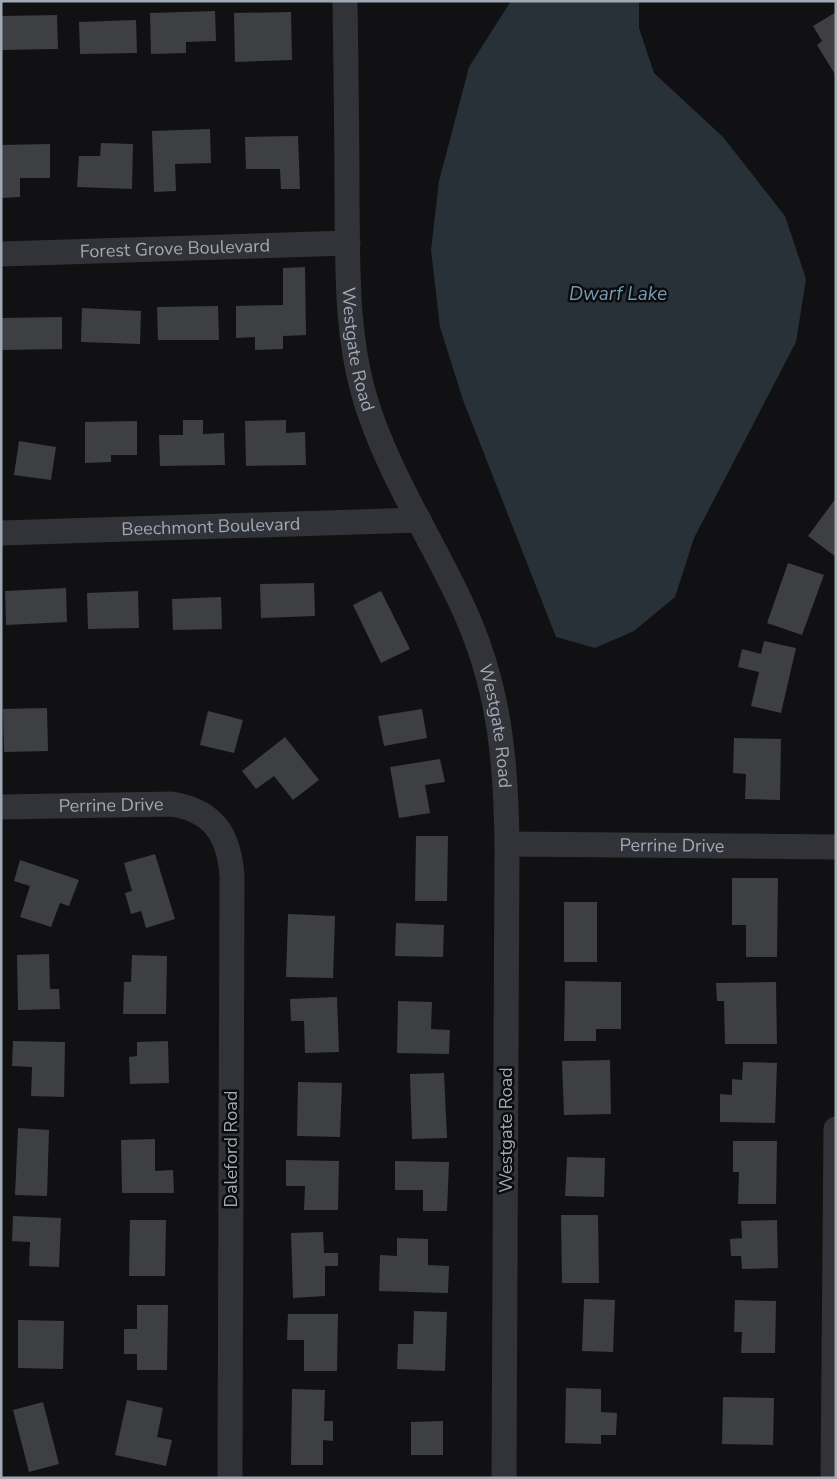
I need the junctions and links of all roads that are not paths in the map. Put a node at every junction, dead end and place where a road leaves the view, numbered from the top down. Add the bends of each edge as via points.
1 (345, 1) edge
2 (348, 243) junction
3 (1, 254) edge
4 (420, 520) junction
5 (1, 533) edge
6 (1, 808) edge
7 (215, 825) joint
8 (507, 844) junction
9 (836, 847) edge
10 (836, 1129) edge
11 (835, 1202) edge
12 (230, 1478) edge
13 (504, 1478) edge
14 (833, 1478) edge

1 - 2 street, Westgate Road
2 - 3 street, Forest Grove Boulevard
2 - 4 street, Westgate Road via 349,312 364,395 386,452
4 - 5 street, Beechmont Boulevard
4 - 8 street, Westgate Road via 463,606 482,654 505,766
6 - 7 street, Perrine Drive via 172,804 196,811
7 - 12 street, Daleford Road via 231,859 232,876
8 - 9 street, Perrine Drive
8 - 13 street, Westgate Road
10 - 11 street
11 - 14 street

